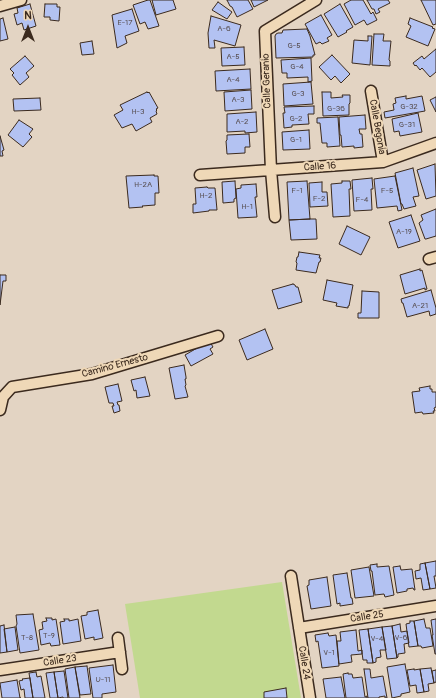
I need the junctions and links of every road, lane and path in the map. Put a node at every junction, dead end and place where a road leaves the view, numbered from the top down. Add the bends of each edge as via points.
1 (21, 0) edge
2 (316, 0) edge
3 (0, 6) edge
4 (370, 91) dead end
5 (436, 143) edge
6 (383, 162) junction
7 (271, 170) junction
8 (200, 175) dead end
9 (275, 217) dead end
10 (218, 336) dead end
11 (0, 410) edge
12 (291, 576) dead end
13 (436, 606) edge
14 (299, 628) junction
15 (118, 638) dead end
16 (120, 652) junction
17 (122, 669) dead end
18 (0, 670) edge
19 (310, 698) edge

1 - 3 street
2 - 7 street, Calle Geranio via 265,31
4 - 6 street, Calle Begonia
5 - 6 street, Calle 16
6 - 7 street, Calle 16
7 - 8 street, Calle 16
7 - 9 street, Calle Geranio
10 - 11 street, Camino Ernesto via 92,374 12,386 4,397
12 - 14 street, Calle 24
13 - 14 street, Calle 25
14 - 19 street, Calle 24
15 - 16 street
16 - 17 street
16 - 18 street, Calle 23

